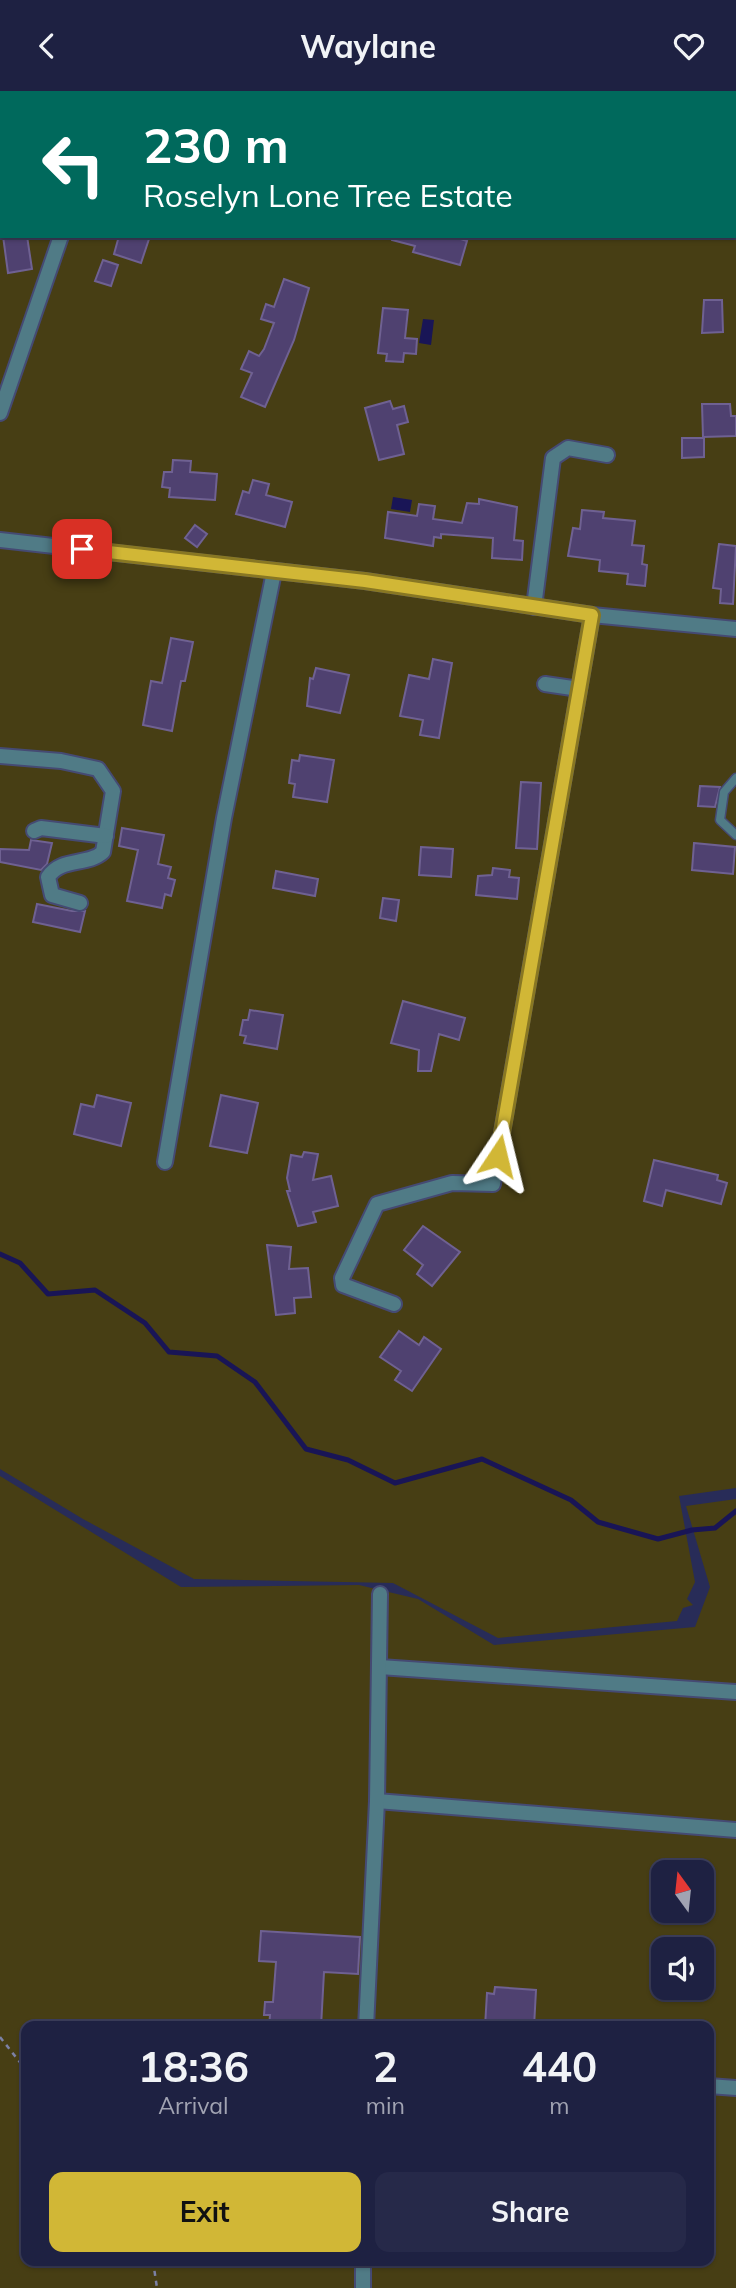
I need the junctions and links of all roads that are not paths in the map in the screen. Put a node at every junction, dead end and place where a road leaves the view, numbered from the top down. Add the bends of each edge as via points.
1 (60, 238) edge
2 (0, 413) edge
3 (607, 455) dead end
4 (0, 540) edge
5 (274, 572) junction
6 (534, 607) junction
7 (592, 615) junction
8 (736, 626) edge
9 (545, 684) dead end
10 (579, 689) junction
11 (0, 756) edge
12 (736, 778) edge
13 (34, 831) dead end
14 (736, 835) edge
15 (106, 836) junction
16 (80, 903) dead end
17 (165, 1162) dead end
18 (394, 1304) dead end
19 (380, 1594) dead end
20 (380, 1667) junction
21 (736, 1692) edge
22 (377, 1801) junction
23 (736, 1830) edge
24 (366, 2021) edge
25 (714, 2086) edge
26 (736, 2088) edge
27 (363, 2266) edge
28 (363, 2288) edge

1 - 2 street
3 - 6 street via 568,448 553,458
4 - 5 street
5 - 6 street
5 - 17 street via 224,818
6 - 7 street
7 - 8 street
7 - 10 street
9 - 10 street
10 - 18 street via 494,1184 443,1185 377,1204 342,1277 343,1285
11 - 15 street via 98,769 113,791
12 - 14 lane via 724,792 720,820
13 - 15 street
15 - 16 street via 100,855 60,866 48,877 52,895
19 - 20 street
20 - 21 street
20 - 22 street
22 - 23 street
22 - 24 street
25 - 26 street
27 - 28 street

